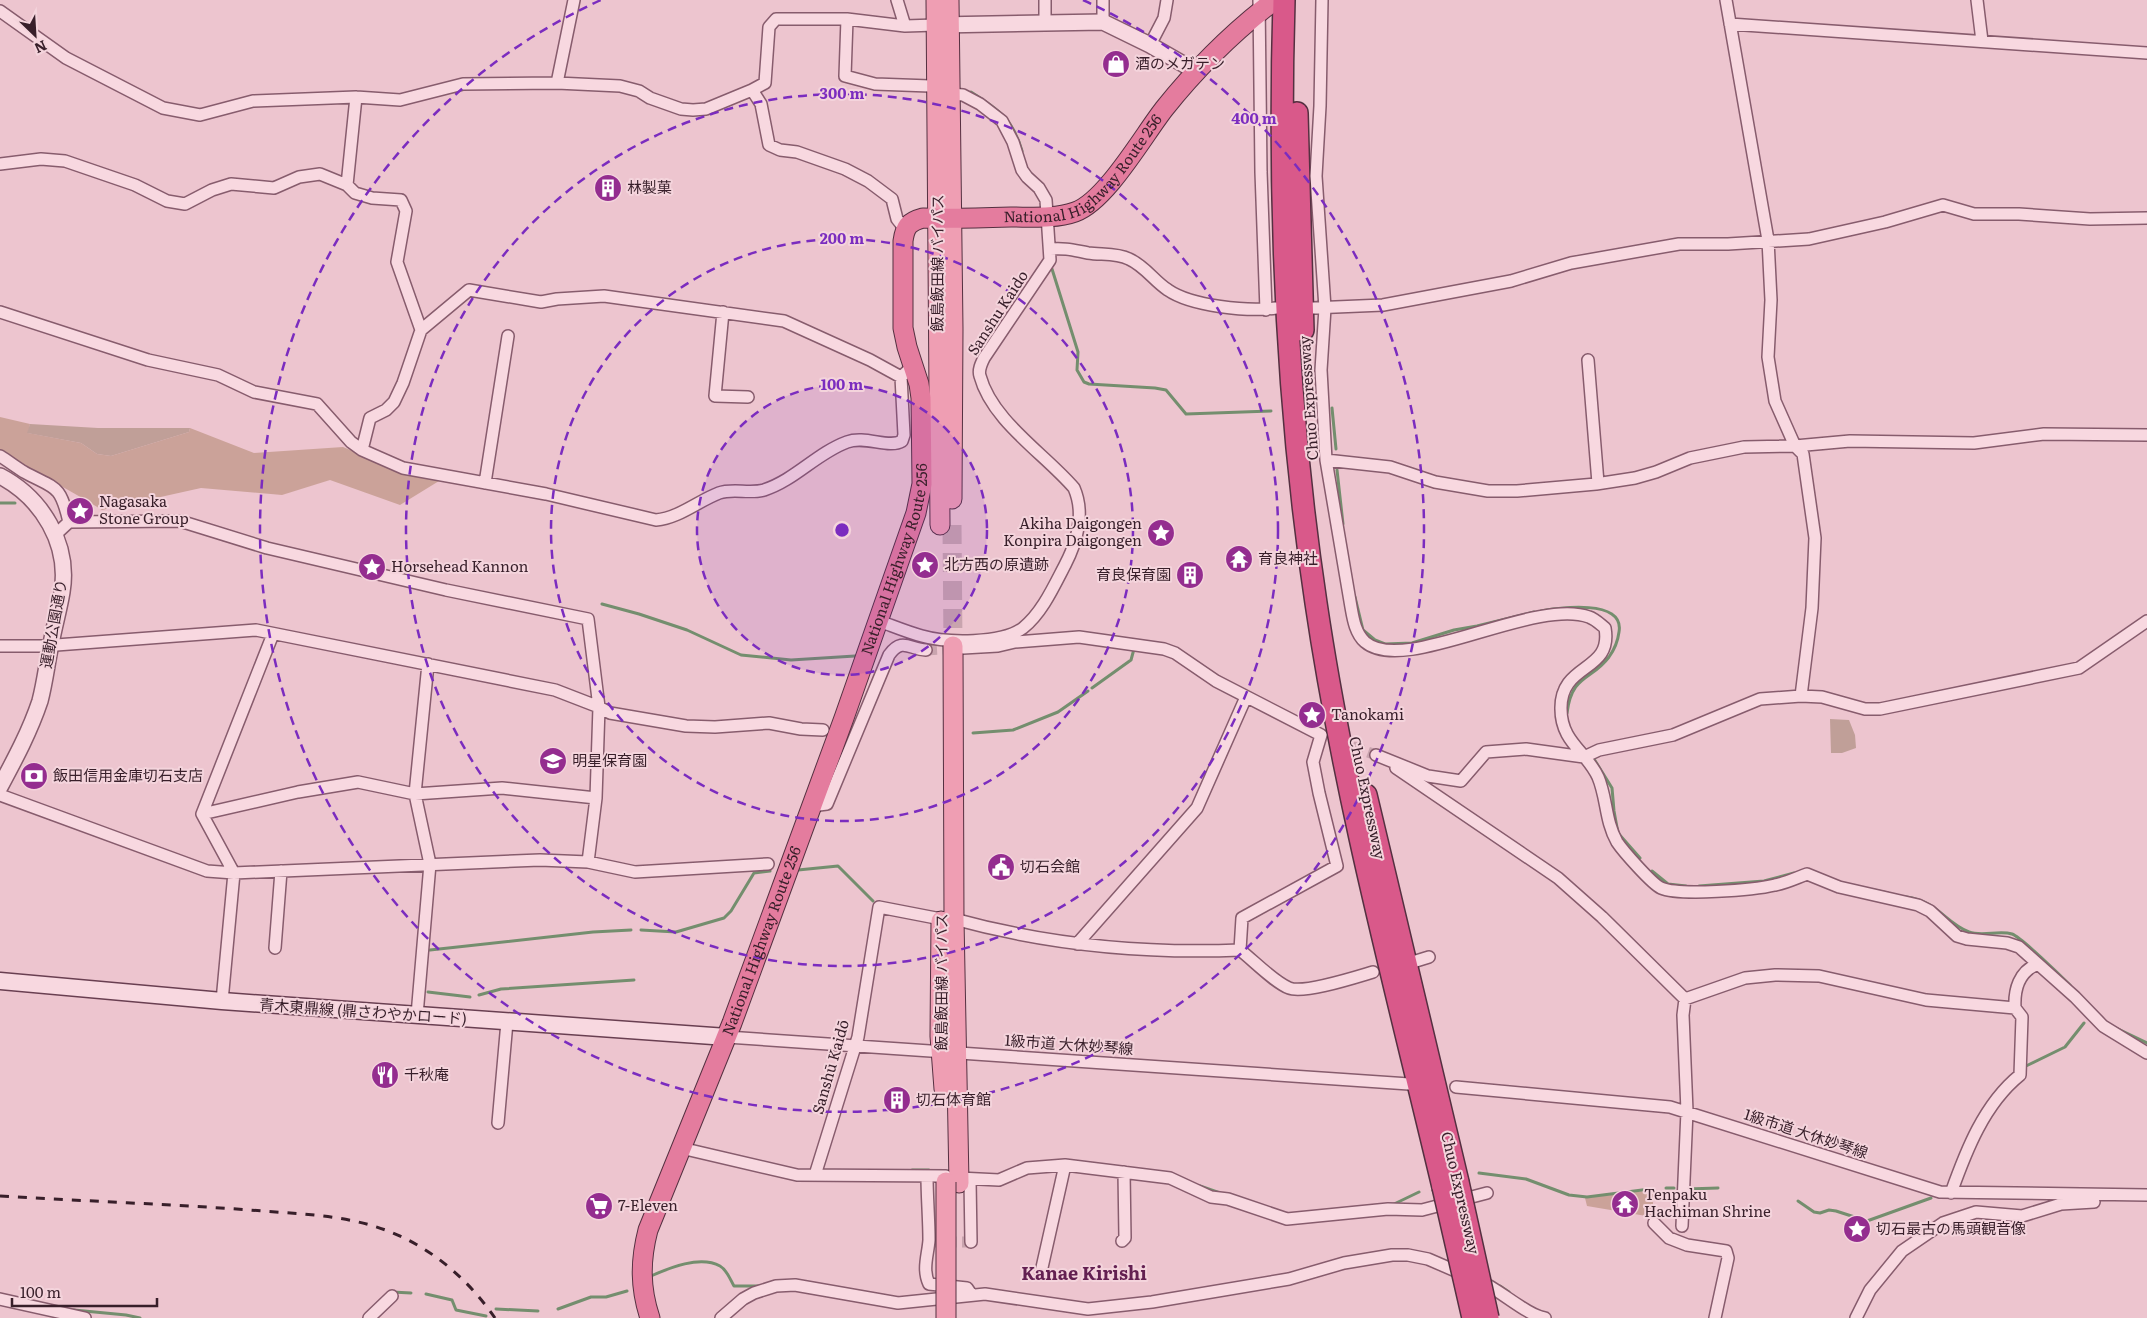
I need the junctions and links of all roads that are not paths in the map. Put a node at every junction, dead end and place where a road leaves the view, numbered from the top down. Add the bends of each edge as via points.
1 (574, 0) edge
2 (897, 0) edge
3 (936, 0) edge
4 (949, 0) edge
5 (1045, 0) edge
6 (1103, 0) edge
7 (1167, 0) edge
8 (1275, 0) edge
9 (1284, 0) edge
10 (1298, 0) edge
11 (1322, 0) edge
12 (1726, 0) edge
13 (1977, 0) edge
14 (1259, 6) edge
15 (0, 11) edge
16 (847, 19) junction
17 (1045, 22) junction
18 (1103, 22) junction
19 (1730, 24) junction
20 (943, 25) junction
21 (905, 26) junction
22 (1982, 41) junction
23 (1150, 45) junction
24 (2147, 53) edge
25 (1197, 72) junction
26 (557, 82) junction
27 (930, 86) dead end
28 (752, 90) junction
29 (951, 94) junction
30 (356, 96) junction
31 (0, 164) edge
32 (347, 185) junction
33 (1048, 217) junction
34 (944, 218) junction
35 (2147, 218) edge
36 (905, 229) junction
37 (1768, 240) junction
38 (1050, 249) junction
39 (1312, 308) dead end
40 (1325, 308) junction
41 (0, 312) edge
42 (722, 312) junction
43 (421, 330) junction
44 (508, 336) dead end
45 (1588, 360) dead end
46 (907, 371) junction
47 (748, 397) dead end
48 (2147, 435) edge
49 (1794, 446) junction
50 (362, 450) junction
51 (0, 456) edge
52 (1326, 460) junction
53 (0, 476) edge
54 (485, 483) junction
55 (1598, 483) junction
56 (69, 522) junction
57 (946, 525) tunnel mouth
58 (55, 534) junction
59 (879, 621) junction
60 (2147, 621) edge
61 (274, 634) junction
62 (50, 645) junction
63 (0, 646) edge
64 (946, 648) junction
65 (428, 664) junction
66 (1801, 696) junction
67 (1246, 697) junction
68 (599, 707) junction
69 (823, 730) dead end
70 (1584, 757) junction
71 (0, 787) edge
72 (415, 794) junction
73 (0, 795) edge
74 (596, 798) junction
75 (812, 806) junction
76 (202, 814) junction
77 (588, 862) junction
78 (430, 864) junction
79 (768, 864) dead end
80 (280, 871) junction
81 (234, 873) junction
82 (947, 919) junction
83 (1077, 944) junction
84 (275, 948) dead end
85 (1240, 950) junction
86 (1429, 958) dead end
87 (1416, 961) dead end
88 (2038, 964) junction
89 (1373, 972) dead end
90 (0, 981) edge
91 (1685, 998) junction
92 (222, 1001) junction
93 (2015, 1008) junction
94 (416, 1016) junction
95 (507, 1022) junction
96 (727, 1037) junction
97 (855, 1045) junction
98 (949, 1052) junction
99 (2147, 1054) edge
100 (1409, 1084) dead end
101 (1456, 1088) dead end
102 (1687, 1111) junction
103 (498, 1123) dead end
104 (681, 1148) junction
105 (1065, 1165) junction
106 (1124, 1172) junction
107 (815, 1175) junction
108 (927, 1176) junction
109 (956, 1180) junction
110 (1450, 1185) junction
111 (1487, 1193) dead end
112 (1951, 1193) junction
113 (2147, 1195) edge
114 (2125, 1196) junction
115 (1654, 1223) dead end
116 (1682, 1226) dead end
117 (1122, 1241) dead end
118 (971, 1242) dead end
119 (1041, 1272) dead end
120 (971, 1294) junction
121 (392, 1296) dead end
122 (0, 1299) edge
123 (85, 1318) edge
124 (370, 1318) edge
125 (650, 1318) edge
126 (721, 1318) edge
127 (946, 1318) edge
128 (958, 1318) edge
129 (1473, 1318) edge
130 (1488, 1318) edge
131 (1545, 1318) edge
132 (1715, 1318) edge
133 (1856, 1318) edge

1 - 26 street
2 - 21 street
3 - 20 main road, 飯島飯田線 バイパス
4 - 20 main road, 飯島飯田線 バイパス
5 - 17 street
6 - 18 street
7 - 23 street via 1164,18
8 - 14 highway, National Highway Route 256
9 - 110 highway, Chuo Expressway via 1287,297 1296,428 1316,601 1332,703 1359,835
10 - 110 highway, Chuo Expressway via 1297,125 1306,377 1317,499 1346,700
11 - 40 street via 1316,176
12 - 19 street
13 - 22 street
14 - 25 highway, National Highway Route 256
14 - 38 street via 1261,172 1271,309 1217,306 1183,299 1166,290 1130,259 1071,248
15 - 30 street via 66,58 163,108 200,116 253,101
16 - 21 street
16 - 27 street via 845,76 875,84
16 - 28 street via 776,19 768,27 765,83
17 - 18 street
17 - 20 street
18 - 23 street
19 - 22 street
19 - 37 street
20 - 21 street
20 - 29 main road, 飯島飯田線 バイパス
20 - 34 main road, 飯島飯田線 バイパス
22 - 24 street
23 - 25 street
25 - 33 highway, National Highway Route 256 via 1164,109 1098,196 1075,212
26 - 28 street via 620,86 681,109 693,110 706,109
26 - 30 street via 463,84 400,100
28 - 36 street via 761,104 769,144 845,169 868,181 892,199 897,219
29 - 33 street via 963,95 1002,121 1011,136 1022,170 1046,200
29 - 34 main road, 飯島飯田線 バイパス
30 - 32 street
31 - 32 street via 41,159 65,161 135,185 167,201 184,204 231,184 274,188 299,177 320,174
32 - 43 street via 355,193 372,198 401,200 406,211 397,262
33 - 34 highway, National Highway Route 256
33 - 38 street
34 - 36 highway, National Highway Route 256 via 917,220
34 - 57 main road, 飯島飯田線 バイパス
35 - 37 street via 2090,220 1974,214 1943,205 1809,239
36 - 46 highway, National Highway Route 256 via 902,241 903,328
37 - 40 street via 1670,245 1571,263 1511,281 1414,300
37 - 49 street via 1771,300 1768,356 1776,401
38 - 59 street, Sanshu Kaido via 1050,260 984,358 980,375 997,408 1069,482 1077,496 1078,533 1073,550 1051,592 1029,622 1008,636 942,640
39 - 40 street
40 - 52 street via 1321,370
41 - 50 street via 148,360 218,375 254,392 317,404
42 - 43 street via 604,296 556,298 541,302 469,290
42 - 46 street via 784,322 870,360
42 - 47 street via 715,396
43 - 50 street via 394,402 370,418
44 - 54 street
45 - 55 street
46 - 54 street via 904,435 898,444 849,441 780,483 763,490 721,492 666,519 656,520
46 - 59 highway, National Highway Route 256 via 921,398 922,484 916,513
48 - 49 street via 2044,434 1974,443 1850,441
49 - 55 street via 1744,447 1715,452 1656,472
49 - 66 street via 1803,454 1815,538 1812,608
50 - 54 street via 403,468
51 - 56 street via 53,486 65,506
52 - 55 street via 1390,467 1434,482 1488,491
52 - 70 street via 1355,627 1363,641 1377,650 1420,649 1548,615 1591,617 1604,628 1603,651 1598,660 1569,681 1560,708 1564,732
53 - 58 street, 運動公園通り via 21,488 44,514
56 - 58 street
56 - 68 street via 180,522 266,548 588,619
58 - 62 street, 運動公園通り via 63,571
59 - 75 highway, National Highway Route 256
60 - 66 street via 2079,668 2062,672 1880,709 1865,709 1822,696
61 - 62 street via 256,630
61 - 65 street
61 - 76 street
62 - 63 street
62 - 71 street, 運動公園通り via 39,701 20,750
64 - 67 street via 1079,637 1164,649
64 - 75 street via 907,644 894,649 827,804
64 - 82 main road, 飯島飯田線 バイパス
65 - 68 street via 555,690
65 - 72 street
66 - 70 street via 1753,701 1673,734 1599,750
67 - 83 street via 1197,808
67 - 85 street via 1322,735 1313,762 1337,866 1242,918
68 - 69 street via 610,713 686,726 769,723
68 - 74 street
70 - 88 street via 1595,770 1604,790 1607,820 1617,842 1662,889 1713,892 1774,886 1807,874 1839,887 1918,905 1930,911 1957,936 2019,947
70 - 91 street via 1526,749 1486,752 1461,781 1428,776 1376,754 1558,878
72 - 74 street via 502,788
72 - 76 street via 358,782
72 - 78 street
73 - 81 street via 207,871
74 - 77 street
75 - 96 highway, National Highway Route 256
76 - 81 street
77 - 78 street via 540,860
77 - 79 street via 634,872
78 - 80 street
78 - 94 street
80 - 81 street
80 - 84 street
81 - 92 street
82 - 83 street via 1036,939
82 - 97 street via 879,907
82 - 98 main road, 飯島飯田線 バイパス
83 - 85 street via 1119,949
85 - 89 street via 1293,989
86 - 87 street
88 - 93 street via 2022,976 2017,986
88 - 99 street via 2103,1026
90 - 92 main road, 青木東鼎線 (鼎さわやかロード)
91 - 93 street via 1745,978 1819,976 1918,998
91 - 102 street
92 - 94 main road, 青木東鼎線 (鼎さわやかロード)
93 - 112 street via 2022,1017 2020,1075 1999,1095 1966,1152
94 - 95 main road, 青木東鼎線 (鼎さわやかロード)
95 - 96 main road, 青木東鼎線 (鼎さわやかロード)
95 - 103 street
96 - 97 street, 1級市道 大休妙琴線
96 - 104 highway, National Highway Route 256
97 - 98 street, 1級市道 大休妙琴線
97 - 107 street, Sanshū Kaidō
98 - 100 street, 1級市道 大休妙琴線
98 - 109 main road, 飯島飯田線 バイパス
101 - 102 street, 1級市道 大休妙琴線 via 1582,1098
102 - 112 street, 1級市道 大休妙琴線 via 1907,1183
102 - 116 street
104 - 107 street via 778,1172
104 - 125 highway, National Highway Route 256 via 653,1216 642,1255 642,1290
105 - 106 street
105 - 109 street via 1027,1168 999,1180
105 - 119 street
106 - 111 street via 1170,1178 1211,1197 1228,1199 1287,1219 1388,1209 1422,1210
106 - 117 street via 1125,1238
107 - 108 street
108 - 109 street
108 - 120 street via 927,1281 929,1284 967,1288
109 - 118 street
109 - 127 main road, 飯島飯田線 バイパス, bridge
109 - 128 main road, 飯島飯田線 バイパス
110 - 129 highway, Chuo Expressway, bridge
110 - 130 highway, Chuo Expressway, bridge
112 - 114 street, 1級市道 大休妙琴線
113 - 114 street, 1級市道 大休妙琴線
114 - 133 street via 2061,1204 2022,1216 1976,1212 1943,1222 1902,1251 1870,1290
115 - 132 street via 1669,1238 1687,1245 1726,1251 1728,1258
120 - 126 street via 898,1303 795,1285 776,1286 743,1299
120 - 131 street via 1088,1309 1114,1307 1289,1279 1359,1260 1408,1255 1428,1259 1494,1288 1534,1317
121 - 124 street
122 - 123 street

